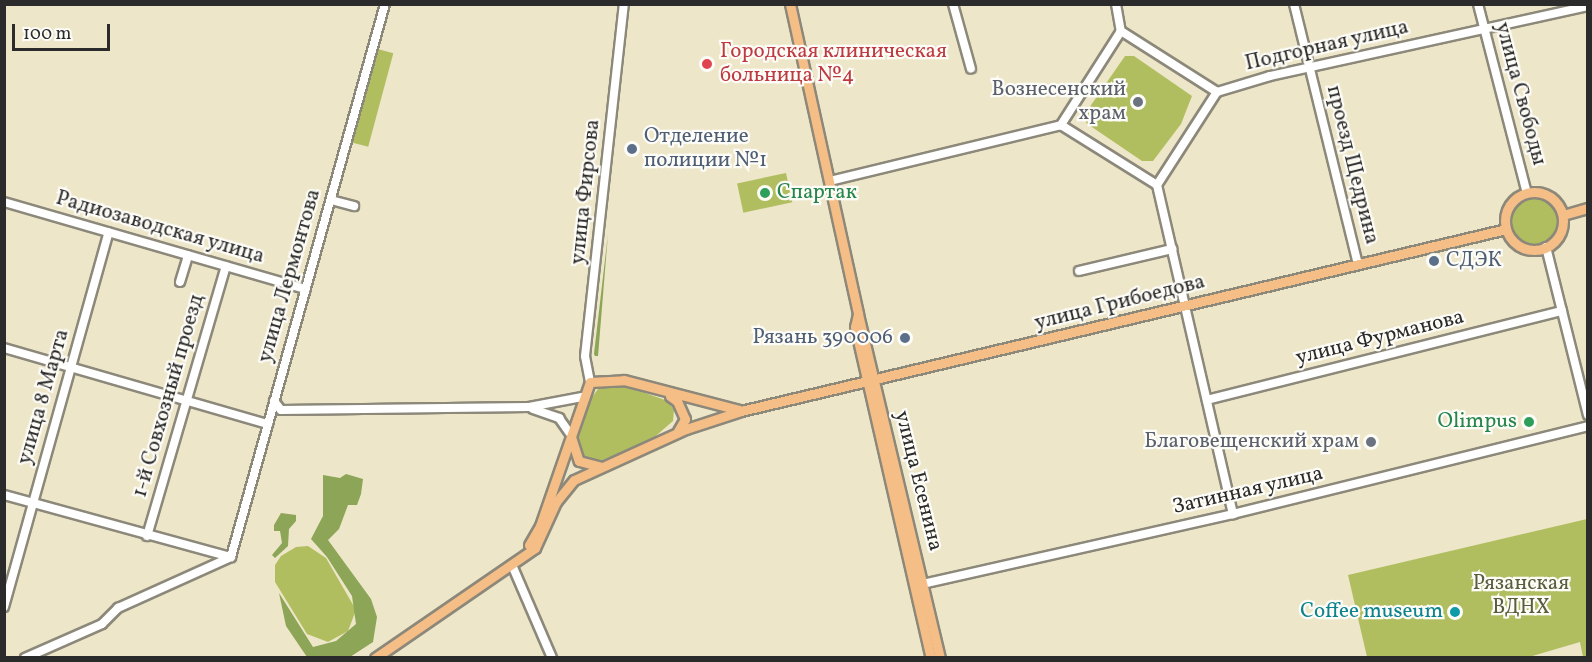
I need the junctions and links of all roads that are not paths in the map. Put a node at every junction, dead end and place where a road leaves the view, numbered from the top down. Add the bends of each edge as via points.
1 (385, 4) edge
2 (624, 4) edge
3 (790, 4) edge
4 (953, 4) edge
5 (1116, 4) edge
6 (1294, 4) edge
7 (1478, 4) edge
8 (1587, 6) edge
9 (1484, 29) junction
10 (1121, 31) junction
11 (1308, 67) junction
12 (971, 69) dead end
13 (1217, 92) junction
14 (1061, 125) junction
15 (830, 181) junction
16 (1157, 185) junction
17 (1527, 193) junction
18 (330, 200) junction
19 (4, 202) edge
20 (354, 206) dead end
21 (1587, 208) edge
22 (1563, 215) junction
23 (1506, 229) junction
24 (109, 232) junction
25 (1546, 247) junction
26 (1172, 249) junction
27 (188, 255) junction
28 (1358, 264) junction
29 (226, 266) junction
30 (1079, 271) dead end
31 (180, 282) dead end
32 (306, 289) junction
33 (1184, 305) junction
34 (1562, 311) junction
35 (4, 348) edge
36 (72, 368) junction
37 (590, 382) junction
38 (872, 382) junction
39 (660, 391) junction
40 (582, 397) junction
41 (274, 400) junction
42 (1207, 400) junction
43 (186, 401) junction
44 (697, 401) junction
45 (529, 407) junction
46 (741, 411) junction
47 (1587, 415) edge
48 (268, 424) junction
49 (686, 424) junction
50 (1587, 426) edge
51 (570, 434) junction
52 (603, 467) junction
53 (4, 495) edge
54 (32, 503) junction
55 (1233, 514) junction
56 (147, 536) junction
57 (231, 557) junction
58 (515, 563) junction
59 (920, 585) junction
60 (4, 607) edge
61 (25, 657) edge
62 (375, 657) edge
63 (552, 657) edge
64 (931, 657) edge
65 (940, 657) edge

1 - 18 street, улица Лермонтова
2 - 37 street, улица Фирсова via 585,356
3 - 15 main road, улица Есенина
4 - 12 street
5 - 10 street
6 - 11 street, проезд Щедрина
7 - 9 street, улица Свободы
8 - 9 street, Подгорная улица
9 - 11 street, Подгорная улица
9 - 17 street, улица Свободы
10 - 13 street
10 - 14 street
11 - 13 street, Подгорная улица
11 - 28 street, проезд Щедрина
13 - 16 street
14 - 15 street
14 - 16 street
15 - 38 main road, улица Есенина
16 - 26 street
17 - 22 main road via 1547,195
17 - 23 main road via 1512,203
18 - 20 street
18 - 32 street, улица Лермонтова
19 - 24 street, Радиозаводская улица
21 - 22 main road
22 - 25 main road via 1560,234
23 - 25 main road via 1515,243 1527,249
23 - 28 main road, улица Грибоедова
24 - 27 street, Радиозаводская улица
24 - 36 street, улица 8 Марта
25 - 34 street
26 - 30 street
26 - 33 street
27 - 29 street, Радиозаводская улица
27 - 31 street
28 - 33 main road, улица Грибоедова
29 - 32 street, Радиозаводская улица
29 - 43 street, 1-й Совхозный проезд
32 - 41 street, улица Лермонтова
33 - 38 main road, улица Грибоедова
33 - 42 street
34 - 42 street, улица Фурманова
34 - 47 street
35 - 36 street
36 - 43 street
36 - 54 street, улица 8 Марта
37 - 39 main road via 624,380
37 - 40 main road
38 - 46 main road, улица Грибоедова
38 - 59 main road, улица Есенина
39 - 44 main road
39 - 49 main road via 677,400
40 - 45 street
40 - 51 main road
41 - 45 street via 281,410
41 - 48 street, улица Лермонтова
42 - 55 street
43 - 48 street
43 - 56 street, 1-й Совхозный проезд
44 - 46 main road
44 - 49 main road
45 - 51 street via 559,418
46 - 49 main road, улица Грибоедова
48 - 57 street, улица Лермонтова
49 - 52 main road via 676,434
50 - 55 street, Затинная улица
51 - 52 main road via 579,460
51 - 58 main road via 540,526
52 - 58 main road via 574,480 564,490 535,548
53 - 54 street
54 - 56 street
54 - 60 street, улица 8 Марта
55 - 59 street, Затинная улица
56 - 57 street
57 - 61 street via 117,608 102,624
58 - 62 main road
58 - 63 street
59 - 64 main road, улица Есенина
59 - 65 main road, улица Есенина

